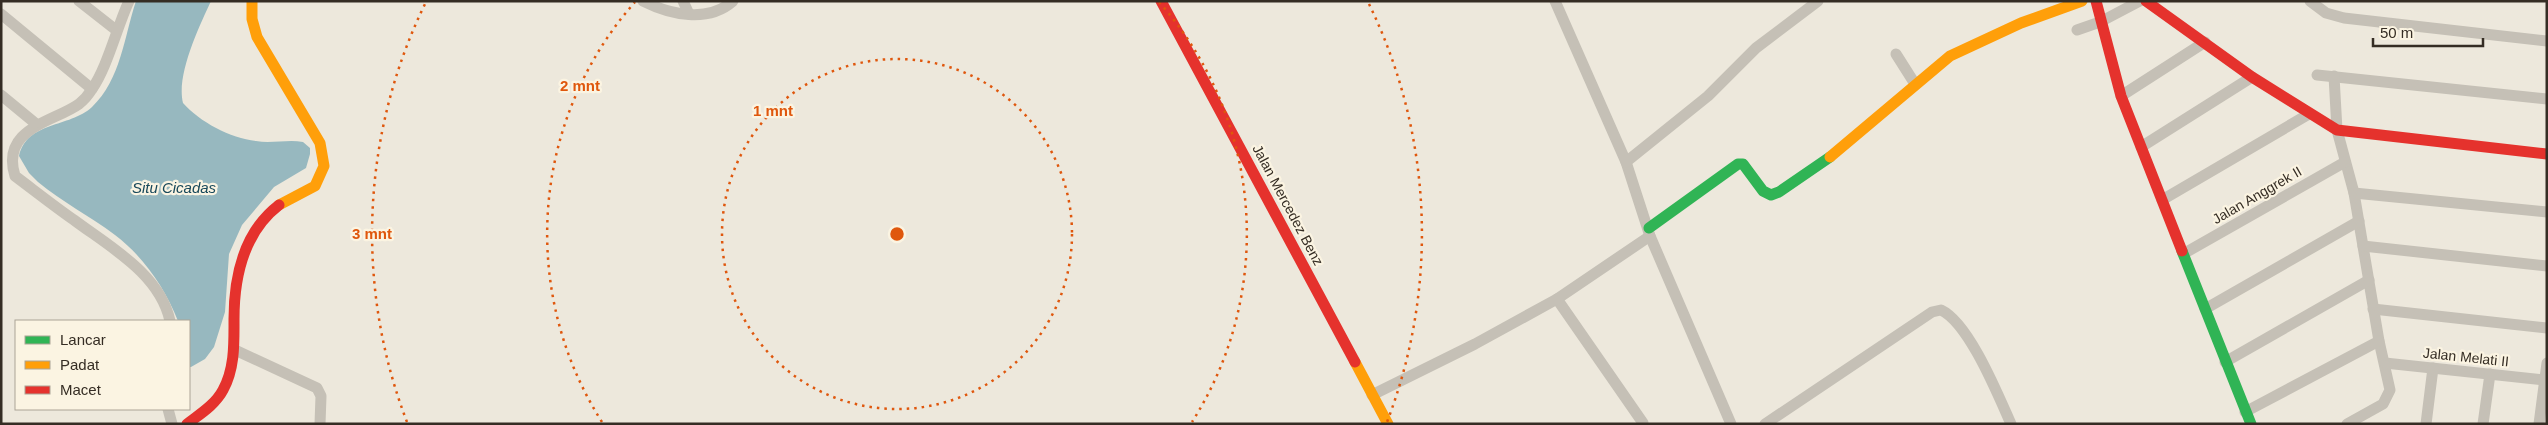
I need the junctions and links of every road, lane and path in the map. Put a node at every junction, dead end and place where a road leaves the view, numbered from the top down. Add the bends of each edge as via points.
1 (79, 1) edge
2 (129, 1) edge
3 (252, 1) edge
4 (643, 1) edge
5 (683, 1) edge
6 (733, 1) edge
7 (1161, 1) edge
8 (1554, 1) edge
9 (1818, 1) edge
10 (2082, 1) edge
11 (2096, 1) edge
12 (2140, 1) edge
13 (2146, 1) edge
14 (2312, 2) edge
15 (1, 14) edge
16 (689, 14) junction
17 (2100, 22) junction
18 (116, 30) junction
19 (2077, 30) dead end
20 (2547, 41) edge
21 (2205, 42) junction
22 (1896, 54) dead end
23 (2317, 75) dead end
24 (2334, 76) junction
25 (2252, 78) junction
26 (1915, 84) junction
27 (92, 90) junction
28 (1, 95) edge
29 (2121, 96) junction
30 (2547, 99) edge
31 (2309, 114) junction
32 (35, 123) junction
33 (2337, 130) junction
34 (2142, 147) junction
35 (2547, 154) edge
36 (1626, 162) junction
37 (2345, 162) junction
38 (5, 167) edge
39 (2354, 193) junction
40 (2162, 200) junction
41 (2547, 212) edge
42 (2359, 221) junction
43 (1650, 232) junction
44 (2363, 246) junction
45 (2183, 254) junction
46 (2547, 266) edge
47 (2369, 280) junction
48 (1557, 299) junction
49 (2205, 309) junction
50 (2373, 309) junction
51 (170, 320) edge
52 (2547, 328) edge
53 (2378, 341) junction
54 (235, 350) junction
55 (2225, 362) junction
56 (2385, 363) junction
57 (2547, 364) edge
58 (2433, 368) junction
59 (2490, 374) junction
60 (2544, 380) junction
61 (1372, 395) junction
62 (168, 410) edge
63 (2245, 412) junction
64 (172, 424) edge
65 (187, 424) edge
66 (320, 424) edge
67 (1388, 424) edge
68 (1643, 424) edge
69 (1731, 424) edge
70 (1765, 424) edge
71 (2011, 424) edge
72 (2250, 424) edge
73 (2347, 424) edge
74 (2426, 424) edge
75 (2483, 424) edge
76 (2538, 424) edge

1 - 18 street
2 - 18 street
3 - 54 street via 251,22 257,37 320,142 324,166 315,186 273,209 250,240 237,274
4 - 16 street via 665,10
5 - 16 street
6 - 16 street via 718,11
7 - 61 street, Jalan Mercedez Benz
8 - 36 street
9 - 36 street via 1756,48 1708,96
10 - 26 street via 2021,23 1950,56
11 - 17 street
12 - 17 street
13 - 21 street
14 - 20 street via 2326,13 2344,18
15 - 27 street
17 - 19 street
17 - 29 street
18 - 27 street
21 - 25 street
21 - 29 street
22 - 26 street
23 - 24 street
24 - 30 street
24 - 33 street
25 - 31 street
25 - 34 street
26 - 43 street via 1903,98 1835,153 1780,192 1771,195 1762,191 1743,164 1738,164
27 - 32 street via 79,104
28 - 32 street
29 - 34 street
31 - 33 street
31 - 40 street
32 - 38 street via 16,138 8,150
33 - 35 street
33 - 37 street
34 - 40 street
36 - 43 street
37 - 39 street
37 - 45 street, Jalan Anggrek II
38 - 51 street via 124,257 150,282 164,302
39 - 41 street
39 - 42 street
40 - 45 street
42 - 44 street
42 - 49 street
43 - 48 street
43 - 69 street
44 - 46 street
44 - 47 street
45 - 49 street
47 - 50 street
47 - 55 street
48 - 61 street via 1476,344
48 - 68 street
49 - 55 street
50 - 52 street
50 - 53 street
53 - 56 street
53 - 63 street
54 - 65 street via 224,389 204,414
54 - 66 street via 318,388 322,396
55 - 63 street
56 - 58 street, Jalan Melati II
56 - 73 street via 2390,390 2388,398
57 - 60 street
58 - 59 street, Jalan Melati II
58 - 74 street
59 - 60 street, Jalan Melati II
59 - 75 street
60 - 76 street
61 - 67 street, Jalan Mercedez Benz
62 - 64 street
63 - 72 street
70 - 71 street via 1932,312 1941,310 1950,314 1977,352

